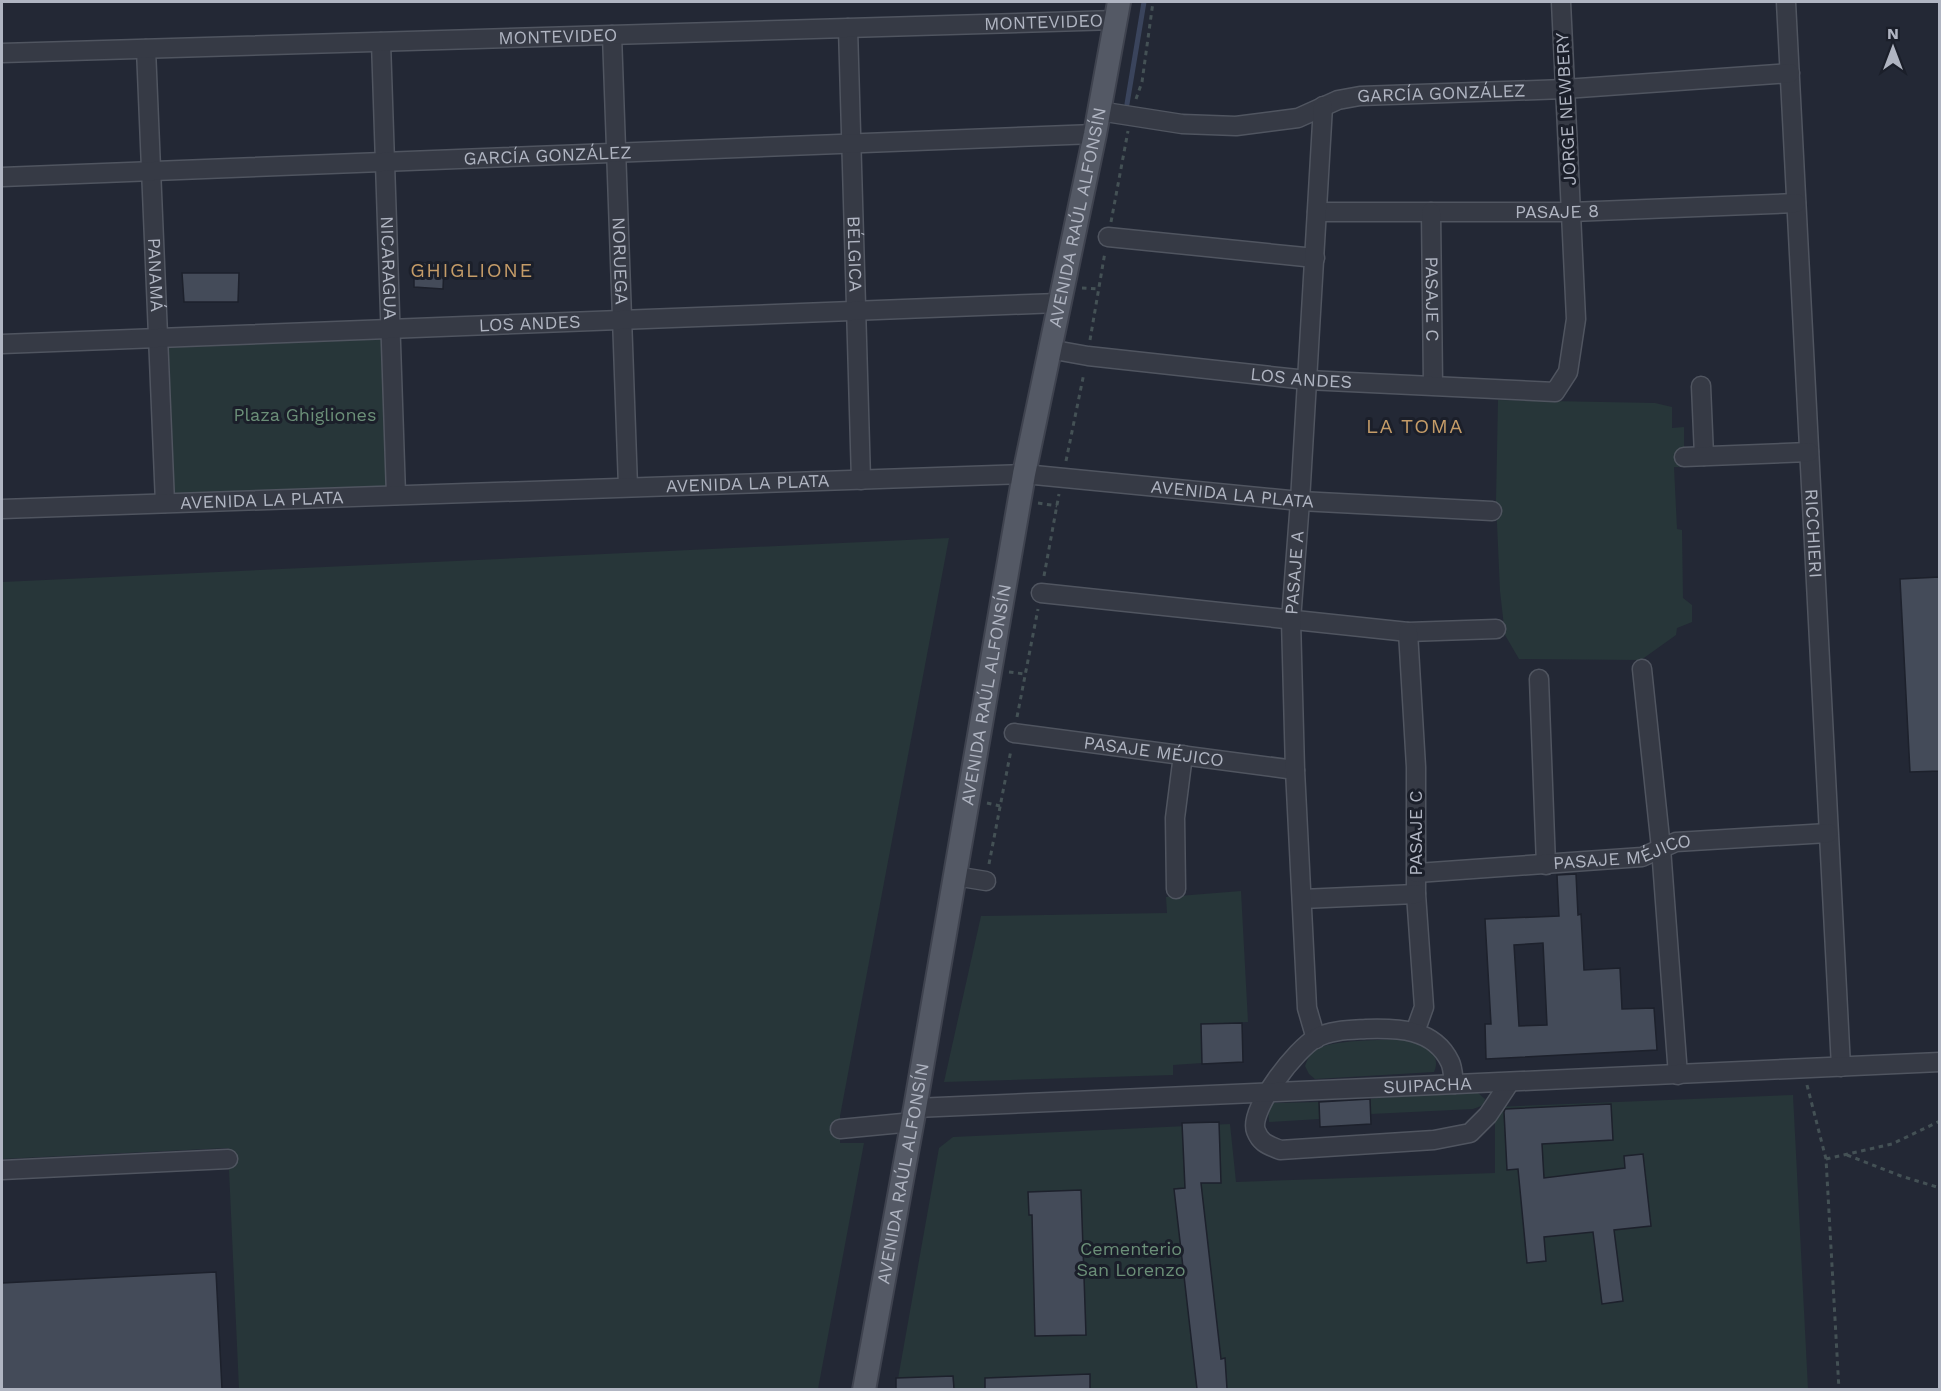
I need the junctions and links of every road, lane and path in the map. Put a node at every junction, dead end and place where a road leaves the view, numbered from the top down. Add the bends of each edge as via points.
1 (1153, 2) edge
2 (1561, 2) edge
3 (1786, 2) edge
4 (1118, 11) edge
5 (848, 28) junction
6 (612, 35) junction
7 (381, 42) junction
8 (146, 49) junction
9 (2, 53) edge
10 (1790, 73) junction
11 (1565, 89) junction
12 (1323, 106) junction
13 (1099, 111) junction
14 (1130, 116) junction
15 (1095, 134) junction
16 (850, 144) junction
17 (616, 152) junction
18 (385, 161) junction
19 (151, 170) junction
20 (2, 177) edge
21 (1796, 202) junction
22 (1317, 212) junction
23 (1431, 212) junction
24 (1570, 212) junction
25 (1108, 237) junction
26 (1315, 258) junction
27 (1058, 303) junction
28 (856, 312) junction
29 (622, 320) junction
30 (390, 329) junction
31 (158, 338) junction
32 (2, 344) edge
33 (1049, 349) junction
34 (1088, 356) junction
35 (1307, 380) junction
36 (1433, 385) junction
37 (1701, 386) dead end
38 (1555, 392) joint
39 (1809, 452) junction
40 (1704, 456) junction
41 (1684, 457) dead end
42 (1024, 474) junction
43 (1062, 478) junction
44 (861, 480) junction
45 (628, 487) junction
46 (396, 495) junction
47 (1300, 501) junction
48 (165, 503) junction
49 (2, 508) edge
50 (1492, 511) dead end
51 (1041, 593) junction
52 (1291, 620) junction
53 (1496, 629) dead end
54 (1408, 632) junction
55 (1642, 669) dead end
56 (1539, 679) dead end
57 (1014, 733) junction
58 (1183, 755) junction
59 (1295, 770) junction
60 (1828, 833) junction
61 (1661, 848) junction
62 (1546, 865) junction
63 (1417, 873) junction
64 (955, 876) junction
65 (986, 881) joint
66 (1176, 889) dead end
67 (1416, 894) junction
68 (1302, 899) junction
69 (1415, 1032) junction
70 (1316, 1038) junction
71 (1940, 1062) edge
72 (1841, 1067) junction
73 (1803, 1069) junction
74 (1678, 1075) junction
75 (1510, 1082) junction
76 (1454, 1084) junction
77 (1270, 1091) junction
78 (914, 1115) junction
79 (1940, 1121) edge
80 (840, 1129) dead end
81 (1845, 1155) junction
82 (228, 1159) dead end
83 (1826, 1159) junction
84 (2, 1170) edge
85 (1940, 1188) edge
86 (864, 1389) edge
87 (1839, 1389) edge

1 - 14 path via 1142,82
2 - 11 street, JORGE NEWBERY
3 - 10 street, RICCHIERI
4 - 5 street, MONTEVIDEO
4 - 13 main road, AVENIDA RAÚL ALFONSÍN
5 - 6 street, MONTEVIDEO
5 - 16 street, BÉLGICA
6 - 7 street, MONTEVIDEO
6 - 17 street, NORUEGA
7 - 8 street, MONTEVIDEO
7 - 18 street, NICARAGUA
8 - 9 street, MONTEVIDEO
8 - 19 street, PANAMÁ
10 - 11 street, GARCÍA GONZÁLEZ
10 - 21 street, RICCHIERI
11 - 12 street, GARCÍA GONZÁLEZ via 1360,96
11 - 24 street, JORGE NEWBERY
12 - 14 street, GARCÍA GONZÁLEZ via 1298,118 1236,126 1182,124
12 - 22 street, PASAJE A
13 - 14 street, GARCÍA GONZÁLEZ
13 - 15 main road, AVENIDA RAÚL ALFONSÍN
14 - 25 path
15 - 16 street, GARCÍA GONZÁLEZ
15 - 27 main road, AVENIDA RAÚL ALFONSÍN
16 - 17 street, GARCÍA GONZÁLEZ
16 - 28 street, BÉLGICA
17 - 18 street, GARCÍA GONZÁLEZ
17 - 29 street, NORUEGA
18 - 19 street, GARCÍA GONZÁLEZ
18 - 30 street, NICARAGUA
19 - 20 street, GARCÍA GONZÁLEZ
19 - 31 street, PANAMÁ
21 - 24 street, PASAJE 8
21 - 39 street, RICCHIERI
22 - 23 street, PASAJE 8
22 - 26 street, PASAJE A
23 - 24 street, PASAJE 8
23 - 36 street, PASAJE C
24 - 38 street, JORGE NEWBERY via 1576,319 1568,372
25 - 26 street
25 - 34 path
26 - 35 street, PASAJE A
27 - 28 street, LOS ANDES
27 - 33 main road, AVENIDA RAÚL ALFONSÍN
28 - 29 street, LOS ANDES
28 - 44 street, BÉLGICA
29 - 30 street, LOS ANDES
29 - 45 street, NORUEGA
30 - 31 street, LOS ANDES
30 - 46 street, NICARAGUA
31 - 32 street, LOS ANDES
31 - 48 street, PANAMÁ
33 - 34 street, LOS ANDES
33 - 42 main road, AVENIDA RAÚL ALFONSÍN
34 - 35 street, LOS ANDES
34 - 43 path
35 - 36 street, LOS ANDES
35 - 47 street, PASAJE A
36 - 38 street, LOS ANDES
37 - 40 street
39 - 40 street
39 - 60 street, RICCHIERI
40 - 41 street
42 - 43 street, AVENIDA LA PLATA
42 - 44 street, AVENIDA LA PLATA
42 - 64 main road, AVENIDA RAÚL ALFONSÍN
43 - 47 street, AVENIDA LA PLATA
43 - 51 path
44 - 45 street, AVENIDA LA PLATA
45 - 46 street, AVENIDA LA PLATA
46 - 48 street, AVENIDA LA PLATA
47 - 50 street, AVENIDA LA PLATA
47 - 52 street, PASAJE A
48 - 49 street, AVENIDA LA PLATA
51 - 52 street
51 - 57 path
52 - 54 street
52 - 59 street, PASAJE A
53 - 54 street
54 - 63 street, PASAJE C
55 - 61 street
56 - 62 street
57 - 58 street, PASAJE MÉJICO
57 - 65 path
58 - 59 street, PASAJE MÉJICO
58 - 66 street via 1175,818
59 - 68 street, PASAJE A
60 - 61 street, PASAJE MÉJICO via 1676,842
60 - 72 street, RICCHIERI
61 - 62 street, PASAJE MÉJICO via 1642,856
61 - 74 street
62 - 63 street, PASAJE MÉJICO
63 - 67 street, PASAJE C
64 - 65 street
64 - 78 main road, AVENIDA RAÚL ALFONSÍN
67 - 68 street
67 - 69 street, PASAJE C via 1424,1007
68 - 70 street, PASAJE A via 1307,1008
69 - 70 street via 1395,1028 1342,1030
69 - 76 street via 1442,1050 1451,1063
70 - 77 street via 1287,1065
71 - 72 street, SUIPACHA
72 - 73 street, SUIPACHA
73 - 74 street, SUIPACHA
73 - 83 path
74 - 75 street, SUIPACHA
75 - 76 street, SUIPACHA
75 - 77 street via 1488,1115 1470,1133 1434,1140 1280,1150 1263,1143 1255,1129 1257,1114
76 - 77 street, SUIPACHA
77 - 78 street, SUIPACHA
78 - 80 street, SUIPACHA
78 - 86 main road, AVENIDA RAÚL ALFONSÍN
79 - 81 path via 1892,1144
81 - 83 path
81 - 85 path
82 - 84 street
83 - 87 path

